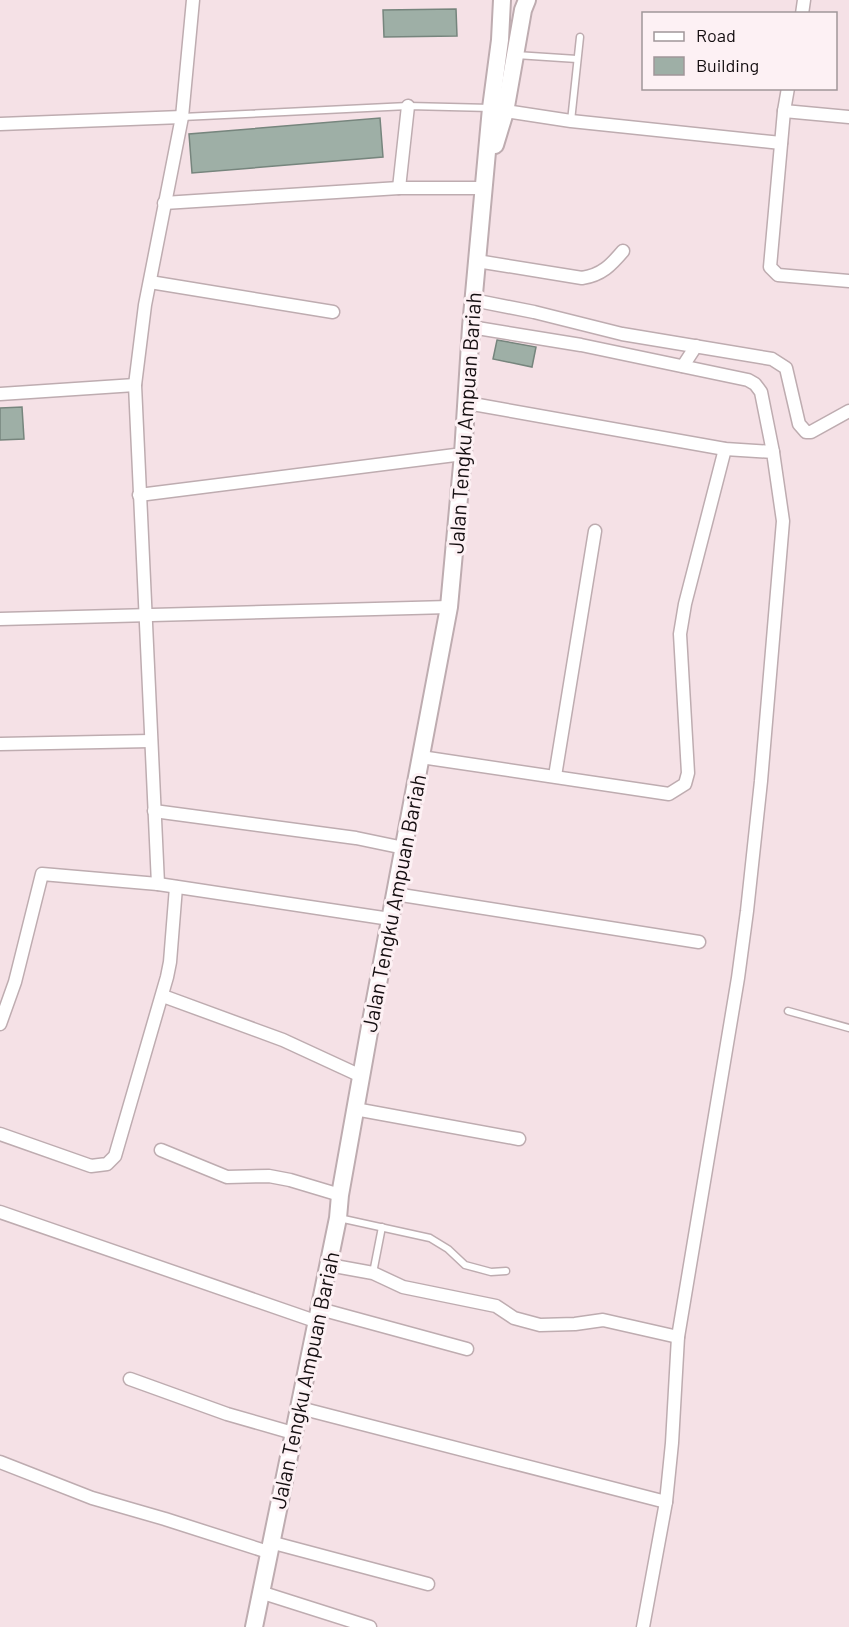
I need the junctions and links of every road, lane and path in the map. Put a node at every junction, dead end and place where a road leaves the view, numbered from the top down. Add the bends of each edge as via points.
1 (193, 0) edge
2 (502, 0) edge
3 (527, 0) edge
4 (580, 37) dead end
5 (515, 55) junction
6 (577, 59) junction
7 (788, 90) edge
8 (408, 106) junction
9 (498, 110) junction
10 (784, 111) junction
11 (182, 117) junction
12 (849, 117) edge
13 (571, 121) junction
14 (0, 124) edge
15 (781, 143) junction
16 (486, 180) junction
17 (399, 188) junction
18 (164, 203) junction
19 (623, 251) dead end
20 (477, 261) junction
21 (849, 281) edge
22 (150, 282) junction
23 (473, 300) junction
24 (333, 312) dead end
25 (471, 327) junction
26 (696, 346) junction
27 (683, 366) junction
28 (135, 385) junction
29 (0, 394) edge
30 (467, 403) junction
31 (849, 411) edge
32 (725, 449) junction
33 (773, 452) junction
34 (463, 454) junction
35 (139, 495) junction
36 (595, 531) dead end
37 (449, 608) junction
38 (146, 615) junction
39 (0, 619) edge
40 (151, 741) junction
41 (0, 744) edge
42 (421, 757) junction
43 (555, 776) junction
44 (154, 811) junction
45 (404, 848) junction
46 (158, 884) junction
47 (176, 887) junction
48 (395, 894) junction
49 (390, 919) junction
50 (699, 942) dead end
51 (163, 996) junction
52 (788, 1011) dead end
53 (0, 1024) edge
54 (849, 1028) edge
55 (361, 1076) junction
56 (355, 1108) junction
57 (0, 1134) edge
58 (519, 1139) dead end
59 (161, 1150) dead end
60 (340, 1195) junction
61 (0, 1212) edge
62 (338, 1218) junction
63 (382, 1227) junction
64 (329, 1265) junction
65 (506, 1271) dead end
66 (373, 1273) junction
67 (319, 1315) junction
68 (678, 1337) junction
69 (467, 1349) dead end
70 (130, 1379) dead end
71 (300, 1408) junction
72 (293, 1433) junction
73 (0, 1462) edge
74 (666, 1502) junction
75 (269, 1547) junction
76 (428, 1584) dead end
77 (260, 1592) junction
78 (254, 1627) edge
79 (370, 1627) edge
80 (643, 1627) edge

1 - 11 street
2 - 9 main road, Jalan Tengku Ampuan Bariah
3 - 5 main road, Jalan Tengku Ampuan Bariah
4 - 6 lane
5 - 6 lane
5 - 9 main road, Jalan Tengku Ampuan Bariah
6 - 13 lane
7 - 10 street
8 - 9 lane
8 - 11 lane
8 - 17 street
9 - 13 street
9 - 16 main road, Jalan Tengku Ampuan Bariah
10 - 12 street
10 - 15 street
11 - 14 street
11 - 18 street
13 - 15 street
15 - 21 street via 771,270 778,275
16 - 17 street
16 - 20 main road, Jalan Tengku Ampuan Bariah
17 - 18 street
18 - 22 street
19 - 20 street via 604,271 582,278
20 - 23 main road, Jalan Tengku Ampuan Bariah
22 - 24 street
22 - 28 street
23 - 25 main road, Jalan Tengku Ampuan Bariah
23 - 26 street via 621,334
25 - 27 street
25 - 30 main road, Jalan Tengku Ampuan Bariah
26 - 27 street
26 - 31 street via 765,357 782,364 799,424 806,432
27 - 33 street via 755,384
28 - 29 street
28 - 35 street
30 - 32 street
30 - 34 main road, Jalan Tengku Ampuan Bariah
32 - 33 street
32 - 43 street via 680,634 688,773 685,784 669,794
33 - 68 street via 783,521 760,793 738,978
34 - 35 street
34 - 37 main road, Jalan Tengku Ampuan Bariah
35 - 38 street
36 - 43 street
37 - 38 street
37 - 42 main road, Jalan Tengku Ampuan Bariah
38 - 39 street
38 - 40 street
40 - 41 street
40 - 44 street
42 - 43 street
42 - 45 main road, Jalan Tengku Ampuan Bariah
44 - 45 street
44 - 46 street
45 - 48 main road, Jalan Tengku Ampuan Bariah
46 - 47 street
46 - 53 street via 42,874 15,982
47 - 49 street
47 - 51 street
48 - 49 main road, Jalan Tengku Ampuan Bariah
48 - 50 street
49 - 55 main road, Jalan Tengku Ampuan Bariah
51 - 55 street via 283,1040
51 - 57 street via 115,1156 107,1164 91,1166
52 - 54 lane
55 - 56 main road, Jalan Tengku Ampuan Bariah
56 - 58 street
56 - 60 main road, Jalan Tengku Ampuan Bariah
59 - 60 street via 227,1177 269,1176
60 - 62 main road, Jalan Tengku Ampuan Bariah
61 - 67 street
62 - 63 lane
62 - 64 main road, Jalan Tengku Ampuan Bariah
63 - 65 lane via 430,1238 465,1264 491,1272
63 - 66 lane
64 - 66 street
64 - 67 main road, Jalan Tengku Ampuan Bariah
66 - 68 street via 403,1287 496,1306 514,1318 540,1326 603,1320
67 - 69 street
67 - 71 main road, Jalan Tengku Ampuan Bariah
68 - 74 street
70 - 72 street
71 - 72 main road, Jalan Tengku Ampuan Bariah
71 - 74 street
72 - 75 main road, Jalan Tengku Ampuan Bariah
73 - 75 street via 92,1498
74 - 80 street
75 - 76 street
75 - 77 main road, Jalan Tengku Ampuan Bariah
77 - 78 main road, Jalan Tengku Ampuan Bariah
77 - 79 street

